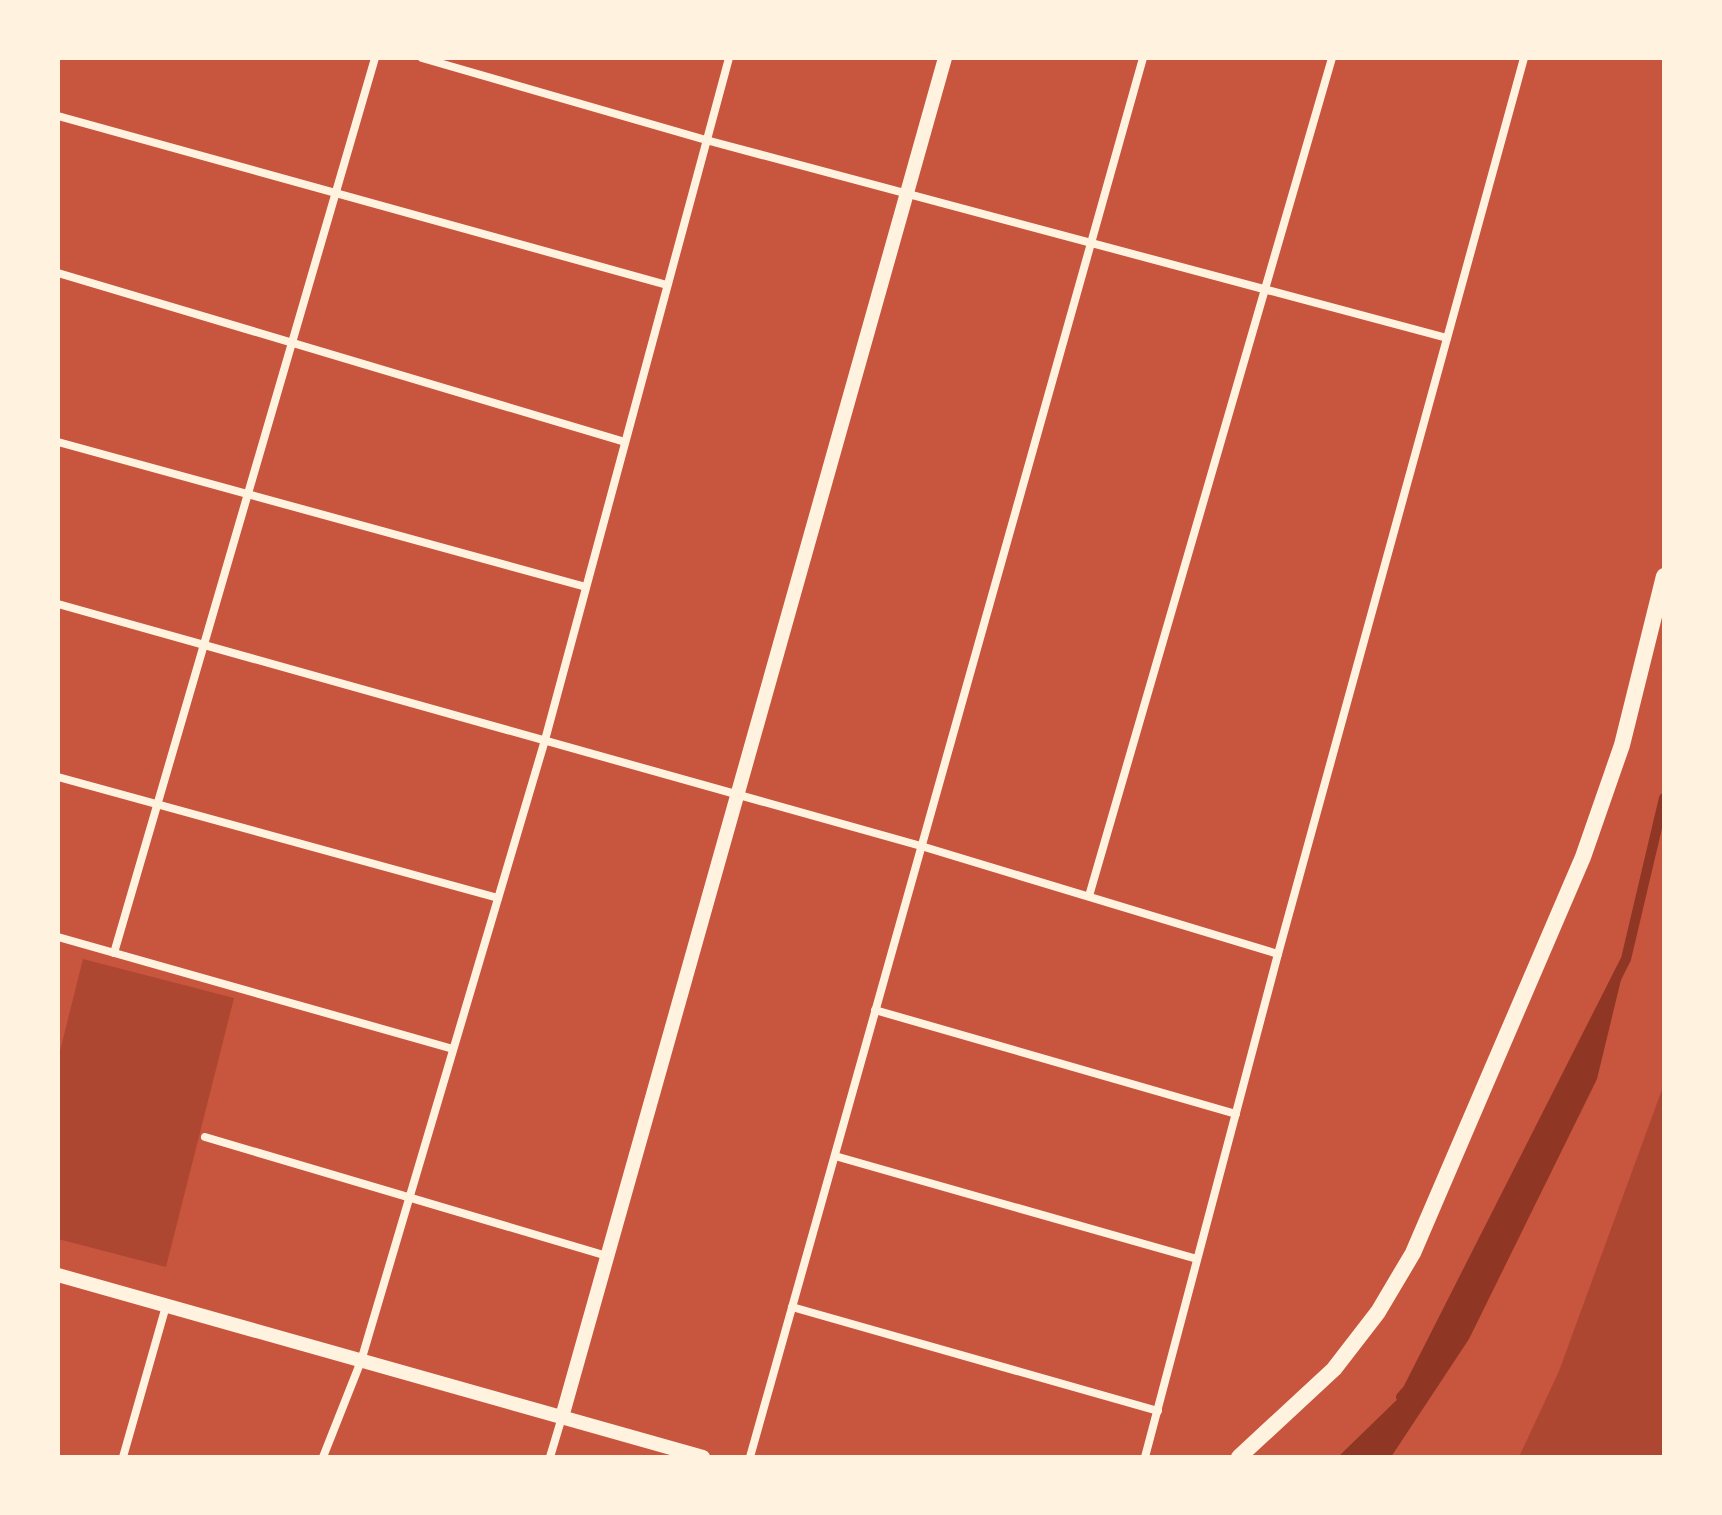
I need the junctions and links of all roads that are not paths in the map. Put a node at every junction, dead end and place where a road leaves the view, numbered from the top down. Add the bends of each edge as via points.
1 (375, 58) edge
2 (422, 58) edge
3 (729, 58) edge
4 (945, 58) edge
5 (1143, 58) edge
6 (1332, 58) edge
7 (1524, 58) edge
8 (58, 116) edge
9 (706, 140) junction
10 (335, 193) junction
11 (907, 194) junction
12 (1090, 242) junction
13 (58, 273) edge
14 (667, 285) junction
15 (1266, 290) junction
16 (1447, 338) junction
17 (292, 343) junction
18 (58, 442) edge
19 (625, 442) junction
20 (247, 494) junction
21 (1664, 576) edge
22 (586, 587) junction
23 (58, 604) edge
24 (204, 644) junction
25 (545, 740) junction
26 (58, 777) edge
27 (737, 794) junction
28 (157, 804) junction
29 (921, 846) junction
30 (1089, 896) junction
31 (498, 898) junction
32 (58, 937) edge
33 (114, 953) junction
34 (1278, 954) junction
35 (875, 1010) junction
36 (453, 1049) junction
37 (1236, 1114) junction
38 (205, 1137) dead end
39 (835, 1156) junction
40 (410, 1197) junction
41 (607, 1256) junction
42 (1197, 1259) junction
43 (58, 1275) edge
44 (166, 1306) junction
45 (792, 1307) junction
46 (361, 1361) junction
47 (1158, 1411) junction
48 (562, 1417) junction
49 (123, 1457) edge
50 (323, 1457) edge
51 (550, 1457) edge
52 (703, 1457) edge
53 (750, 1457) edge
54 (1145, 1457) edge
55 (1239, 1457) edge

1 - 10 street
2 - 9 street
3 - 9 street
4 - 11 street
5 - 12 street
6 - 15 street
7 - 16 street
8 - 10 street
9 - 11 street
9 - 14 street
10 - 14 street
10 - 17 street
11 - 12 street
11 - 27 street
12 - 15 street
12 - 29 street
13 - 17 street
14 - 19 street
15 - 16 street
15 - 30 street
16 - 34 street
17 - 19 street
17 - 20 street
18 - 20 street
19 - 22 street
20 - 22 street
20 - 24 street
21 - 55 main road via 1622,745 1583,857 1413,1253 1378,1312 1334,1369
22 - 25 street
23 - 24 street
24 - 25 street
24 - 28 street
25 - 27 street
25 - 31 street
26 - 28 street
27 - 29 street
27 - 41 street
28 - 31 street
28 - 33 street
29 - 30 street
29 - 35 street
30 - 34 street
31 - 36 street
32 - 33 street
33 - 36 street
34 - 37 street
35 - 37 street
35 - 39 street
36 - 40 street
37 - 42 street
38 - 40 street
39 - 42 street
39 - 45 street
40 - 41 street
40 - 46 street
41 - 48 street
42 - 47 street
43 - 44 street
44 - 46 street
44 - 49 street
45 - 47 street
45 - 53 street
46 - 48 street
46 - 50 street
47 - 54 street
48 - 51 street
48 - 52 street

